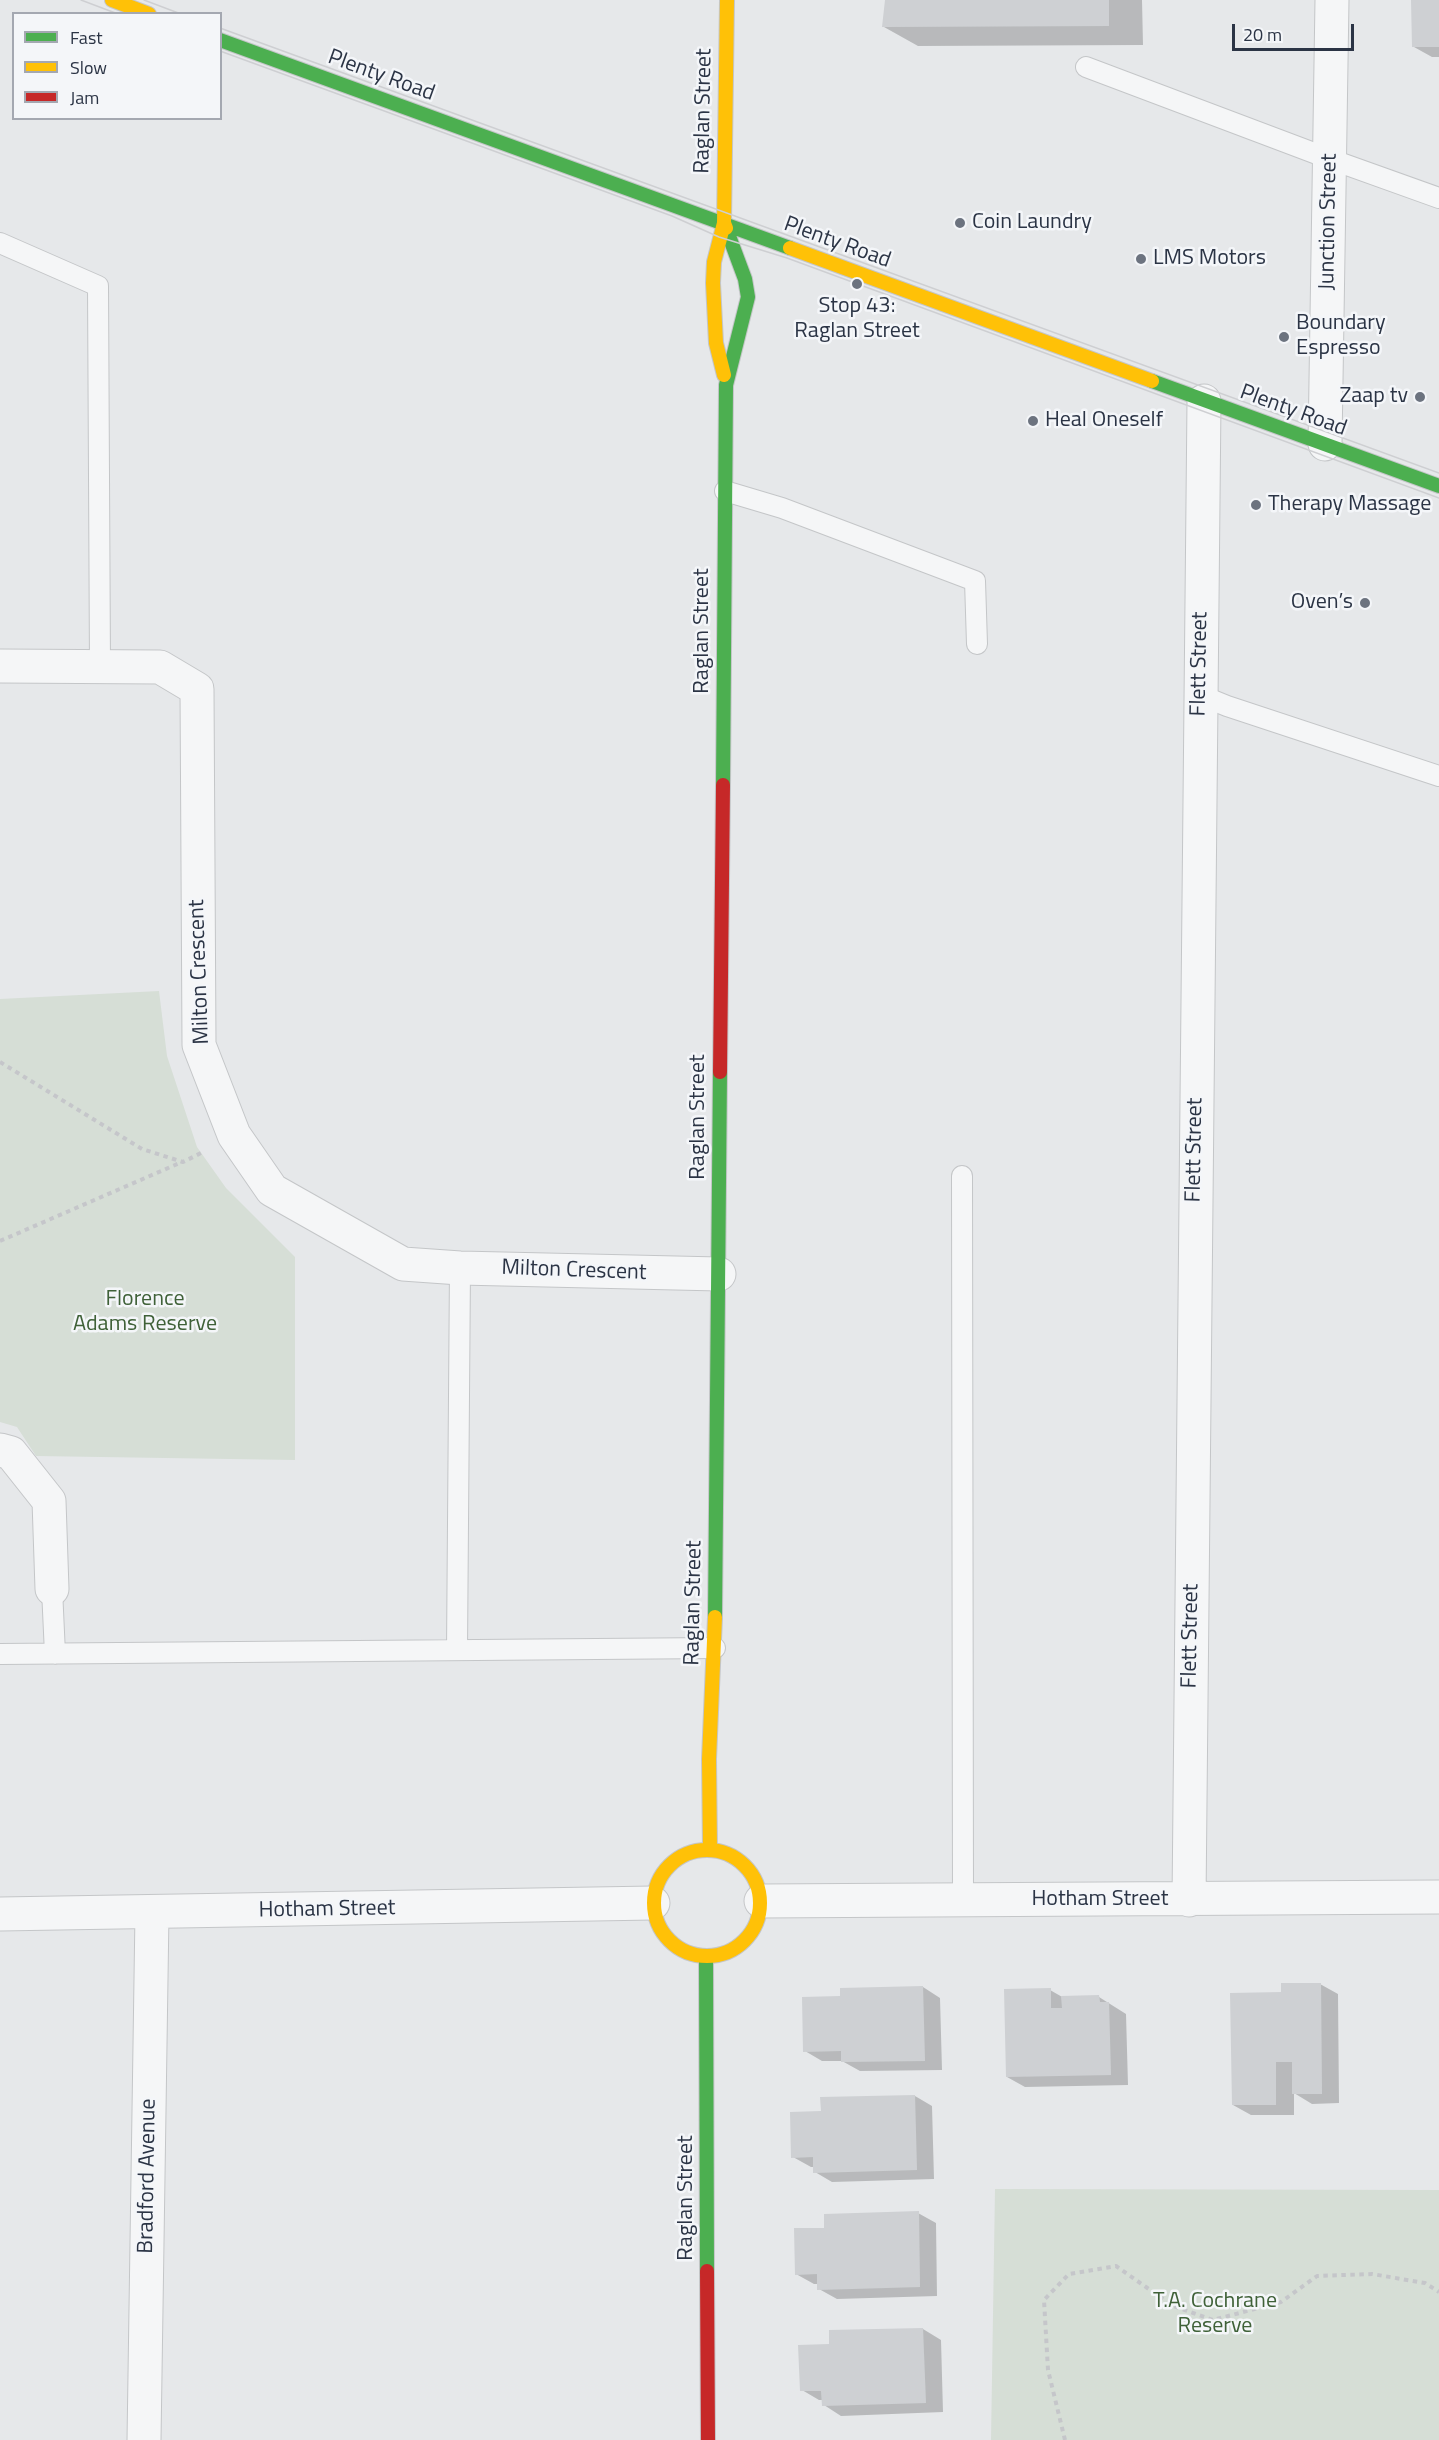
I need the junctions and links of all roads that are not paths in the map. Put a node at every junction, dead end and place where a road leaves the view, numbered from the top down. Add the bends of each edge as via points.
1 (112, 0) edge
2 (727, 0) edge
3 (1332, 0) edge
4 (143, 12) edge
5 (222, 41) edge
6 (1086, 67) dead end
7 (1330, 159) junction
8 (1439, 198) edge
9 (724, 223) junction
10 (0, 243) edge
11 (726, 386) junction
12 (1204, 401) junction
13 (1325, 444) junction
14 (1439, 486) edge
15 (725, 491) junction
16 (977, 644) dead end
17 (0, 666) edge
18 (100, 667) junction
19 (1200, 695) junction
20 (1439, 776) edge
21 (962, 1176) dead end
22 (460, 1268) junction
23 (719, 1274) junction
24 (0, 1450) edge
25 (52, 1589) joint
26 (715, 1648) junction
27 (458, 1650) junction
28 (55, 1653) junction
29 (0, 1654) edge
30 (710, 1849) junction
31 (1439, 1897) edge
32 (1189, 1900) junction
33 (761, 1901) junction
34 (963, 1902) junction
35 (653, 1903) junction
36 (153, 1913) junction
37 (0, 1914) edge
38 (706, 1957) junction
39 (144, 2440) edge
40 (708, 2440) edge

1 - 4 street
2 - 9 street, Raglan Street
3 - 7 street, Junction Street
5 - 9 street, Plenty Road
6 - 7 lane
7 - 8 lane
7 - 13 street, Junction Street
9 - 11 street, Raglan Street via 713,283 716,343
9 - 11 street, Raglan Street via 748,297
9 - 12 street, Plenty Road
10 - 18 lane via 98,286
11 - 15 street, Raglan Street
12 - 13 street, Plenty Road
12 - 19 street, Flett Street
13 - 14 street, Plenty Road
15 - 16 lane via 782,508 975,581
15 - 23 street, Raglan Street
17 - 18 street, Milton Crescent
18 - 22 street, Milton Crescent via 160,667 197,689 199,1045 234,1135 272,1190 403,1264
19 - 20 lane
19 - 32 street, Flett Street
21 - 34 lane
22 - 23 street, Milton Crescent
22 - 27 lane
23 - 26 street, Raglan Street
24 - 25 street via 11,1453 50,1501
25 - 28 lane
26 - 27 lane
26 - 30 street, Raglan Street via 709,1759
27 - 28 lane
28 - 29 lane
30 - 33 street via 730,1854 747,1867 758,1885
30 - 35 street via 688,1852 669,1864 658,1882
31 - 32 street, Hotham Street
32 - 34 street, Hotham Street
33 - 34 street, Hotham Street
33 - 38 street via 755,1926 744,1942 726,1953
35 - 36 street, Hotham Street
35 - 38 street via 657,1924 669,1941 687,1953
36 - 37 street, Hotham Street
36 - 39 street, Bradford Avenue
38 - 40 street, Raglan Street

